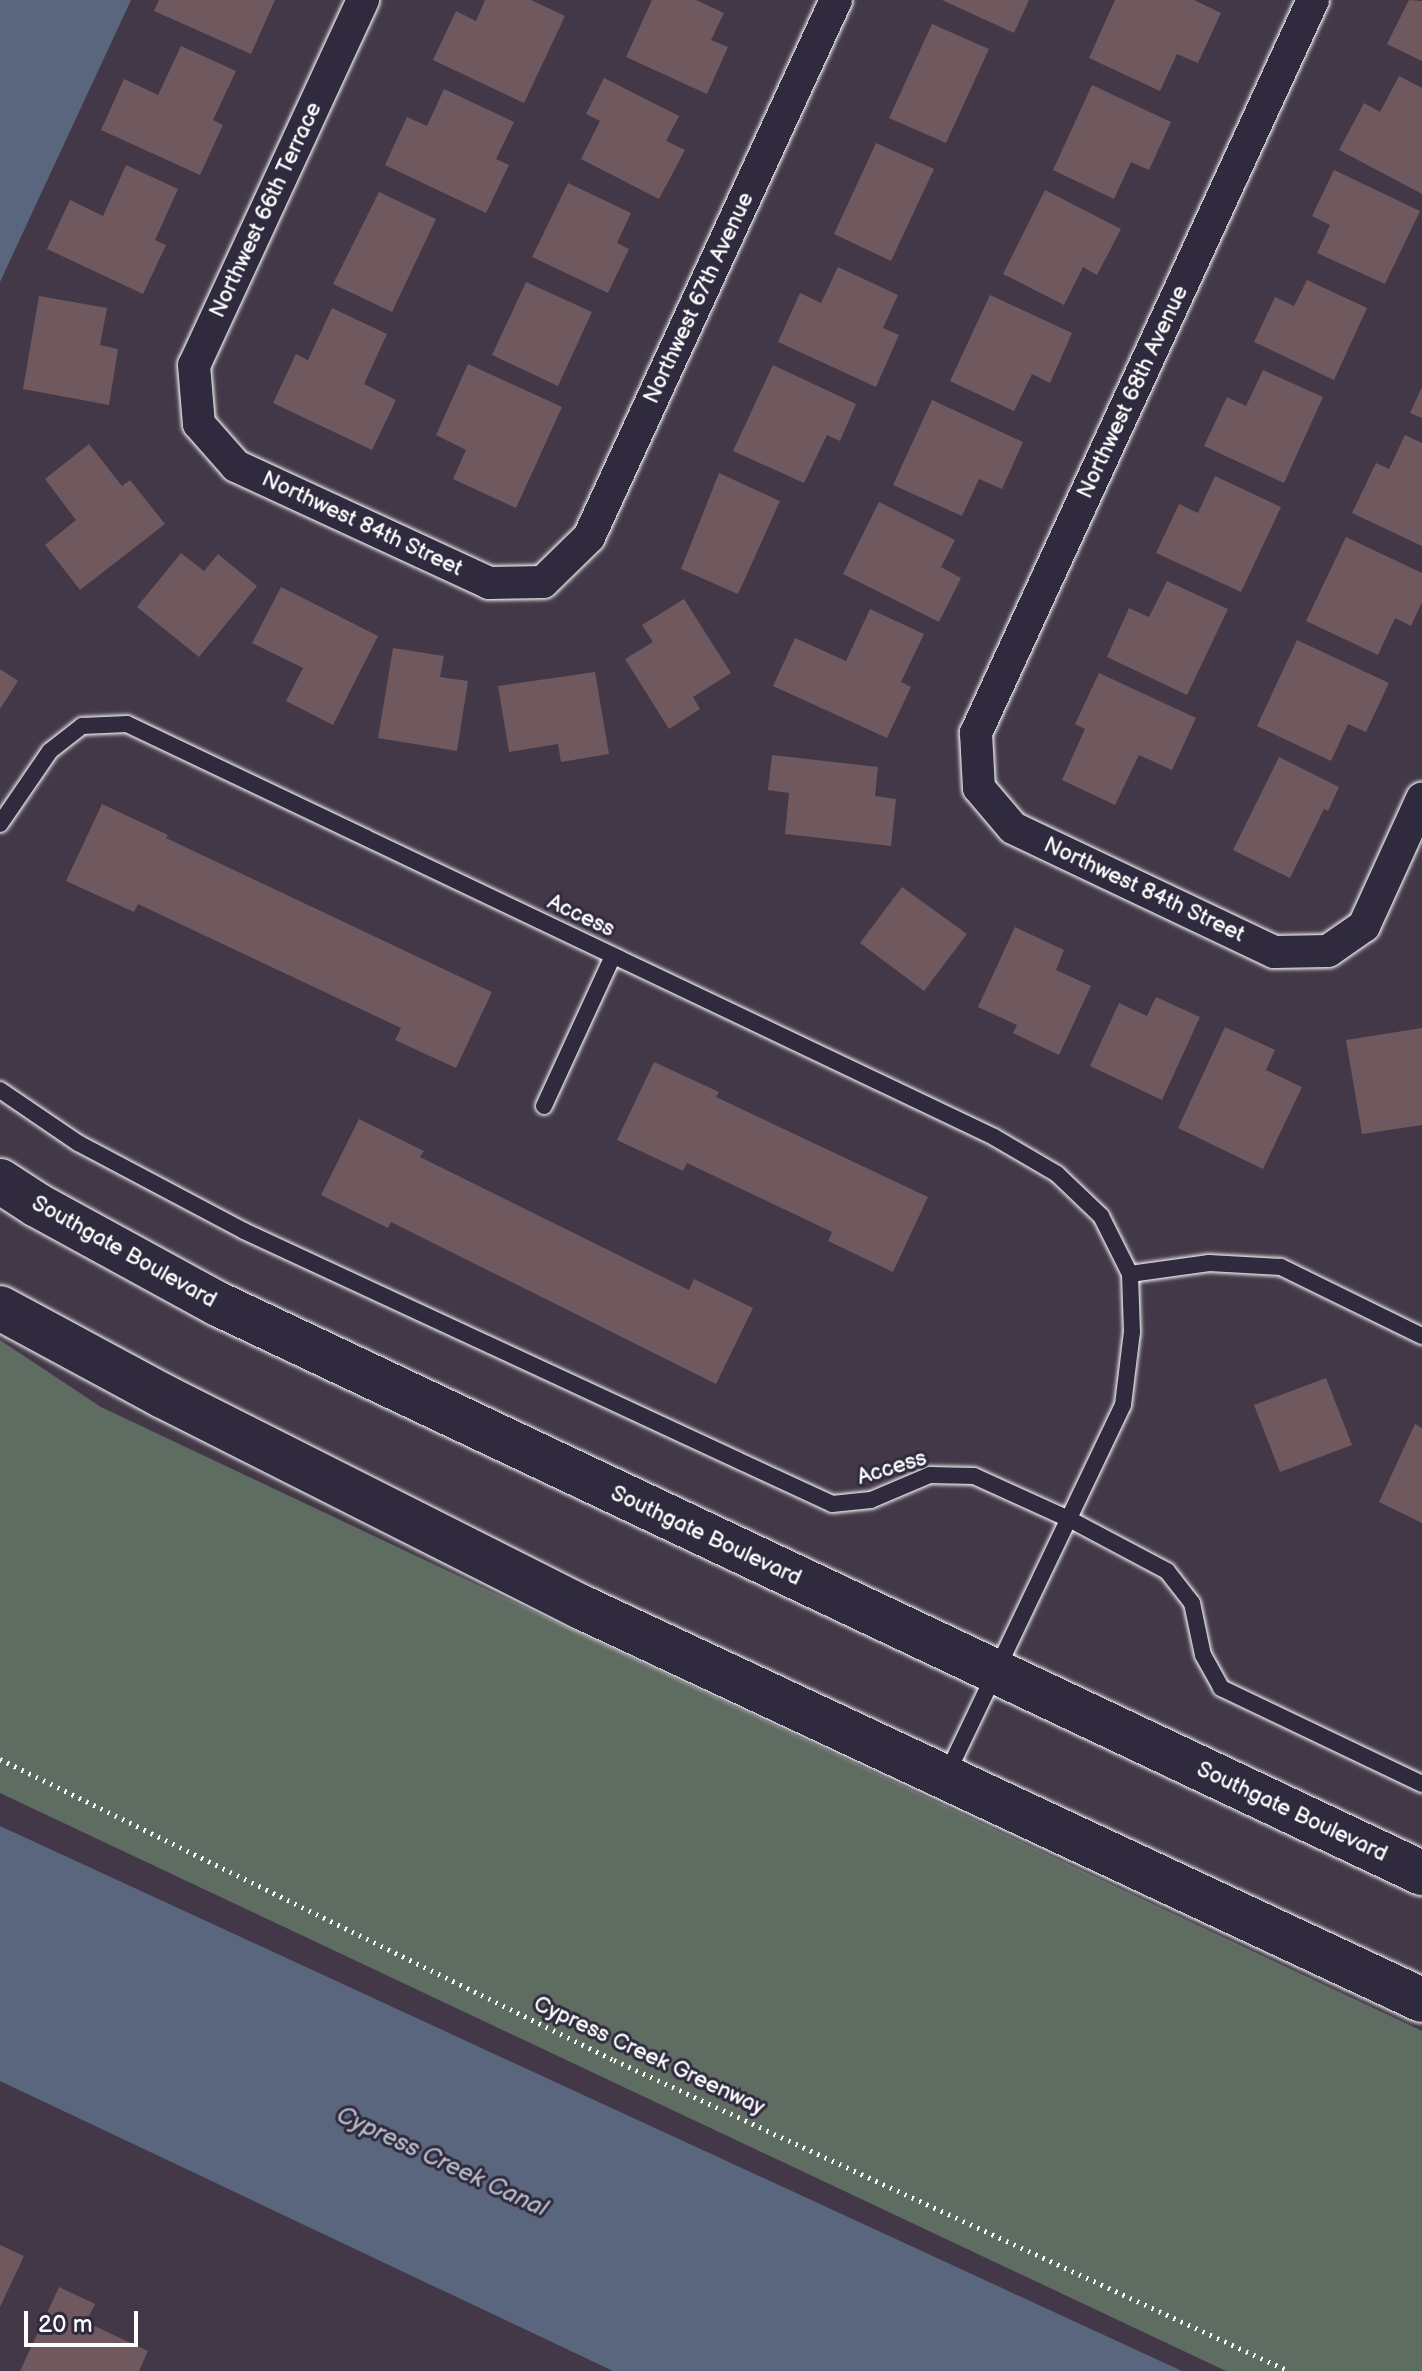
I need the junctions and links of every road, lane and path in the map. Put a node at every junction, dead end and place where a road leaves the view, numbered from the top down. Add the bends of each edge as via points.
1 (363, 0) edge
2 (836, 0) edge
3 (1313, 0) edge
4 (199, 424) joint
5 (543, 582) joint
6 (979, 788) joint
7 (1422, 799) edge
8 (0, 824) edge
9 (613, 956) junction
10 (0, 1090) edge
11 (544, 1106) dead end
12 (0, 1181) edge
13 (1130, 1274) junction
14 (0, 1308) edge
15 (1422, 1336) edge
16 (1071, 1520) junction
17 (995, 1674) junction
18 (0, 1759) edge
19 (946, 1776) junction
20 (1422, 1784) edge
21 (1422, 1873) edge
22 (1422, 2000) edge
23 (1289, 2371) edge

1 - 4 street, Northwest 66th Terrace via 194,365
2 - 5 street, Northwest 67th Avenue via 589,537
3 - 6 street, Northwest 68th Avenue via 976,733
4 - 5 street, Northwest 84th Street via 236,466 489,583
6 - 7 street, Northwest 84th Street via 1013,828 1274,952 1328,951 1364,926
8 - 9 lane, Access via 50,751 82,726 127,724
9 - 11 lane
9 - 13 lane, Access via 994,1137 1057,1174 1101,1216
10 - 16 lane, Access via 78,1143 244,1231 832,1504 871,1500 930,1475 974,1476
12 - 17 main road, Southgate Boulevard via 218,1304
13 - 15 lane via 1209,1263 1281,1267
13 - 16 lane, Access via 1132,1332 1123,1405
14 - 19 main road via 581,1607
16 - 17 lane, Access
16 - 20 lane, Access via 1167,1571 1192,1603 1203,1655 1221,1688
17 - 19 lane, Access
17 - 21 main road, Southgate Boulevard
18 - 23 path, Cypress Creek Greenway via 614,2060
19 - 22 main road

